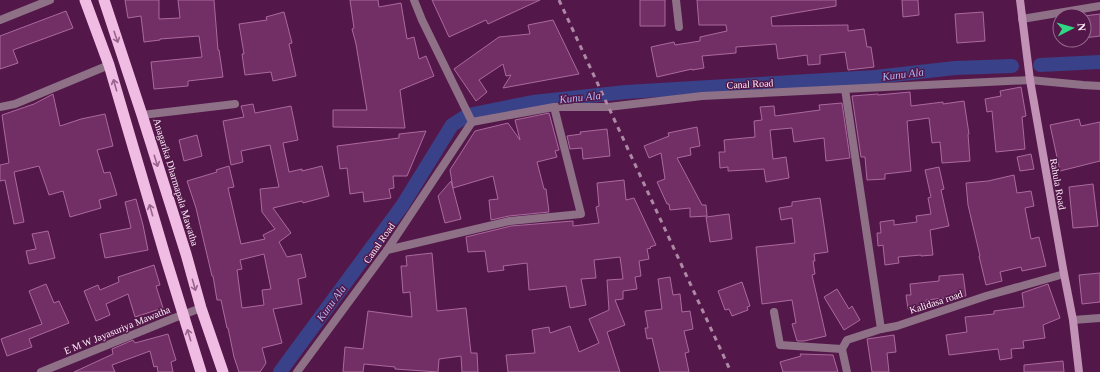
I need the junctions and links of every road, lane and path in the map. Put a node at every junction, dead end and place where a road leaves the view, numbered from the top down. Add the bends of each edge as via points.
1 (50, 0) edge
2 (85, 0) edge
3 (104, 0) edge
4 (414, 0) edge
5 (676, 0) edge
6 (1020, 0) edge
7 (1100, 6) edge
8 (1022, 19) junction
9 (0, 20) edge
10 (679, 27) dead end
11 (109, 65) junction
12 (1030, 80) junction
13 (1100, 86) edge
14 (845, 90) junction
15 (235, 104) dead end
16 (0, 107) edge
17 (554, 107) junction
18 (142, 115) junction
19 (472, 122) junction
20 (387, 250) junction
21 (1064, 274) junction
22 (201, 308) junction
23 (774, 312) dead end
24 (183, 314) junction
25 (1100, 318) edge
26 (1073, 320) junction
27 (881, 329) junction
28 (842, 349) junction
29 (54, 370) edge
30 (41, 372) edge
31 (200, 372) edge
32 (222, 372) edge
33 (297, 372) edge
34 (847, 372) edge
35 (1079, 372) edge

1 - 9 street
2 - 11 highway
3 -> 18 highway, Anagarika Dharmapala Mawatha
4 - 19 street
5 - 10 street
6 - 8 main road, Rahula Road
7 - 8 street
8 - 12 main road, Rahula Road
11 - 16 street via 15,104
24 -> 11 highway
12 - 13 street, Canal Road
12 - 14 street, Canal Road
12 - 21 main road, Rahula Road
14 - 17 street, Canal Road via 702,96 608,107
14 - 27 street
15 - 18 street
17 - 19 street, Canal Road
17 - 20 street via 582,214 510,221
18 -> 22 highway, Anagarika Dharmapala Mawatha
19 - 20 street, Canal Road
20 - 33 street, Canal Road
21 - 26 main road, Rahula Road
21 - 27 street, Kalidasa road via 986,296 898,326
22 - 24 street, E M W Jayasuriya Mawatha
22 - 32 highway, Anagarika Dharmapala Mawatha
23 - 28 street via 780,345
24 - 29 street, E M W Jayasuriya Mawatha
31 -> 24 highway
25 - 26 street
26 - 35 main road, Rahula Road
27 - 28 street, Kalidasa road via 847,340
28 - 34 street
29 - 30 street, E M W Jayasuriya Mawatha

